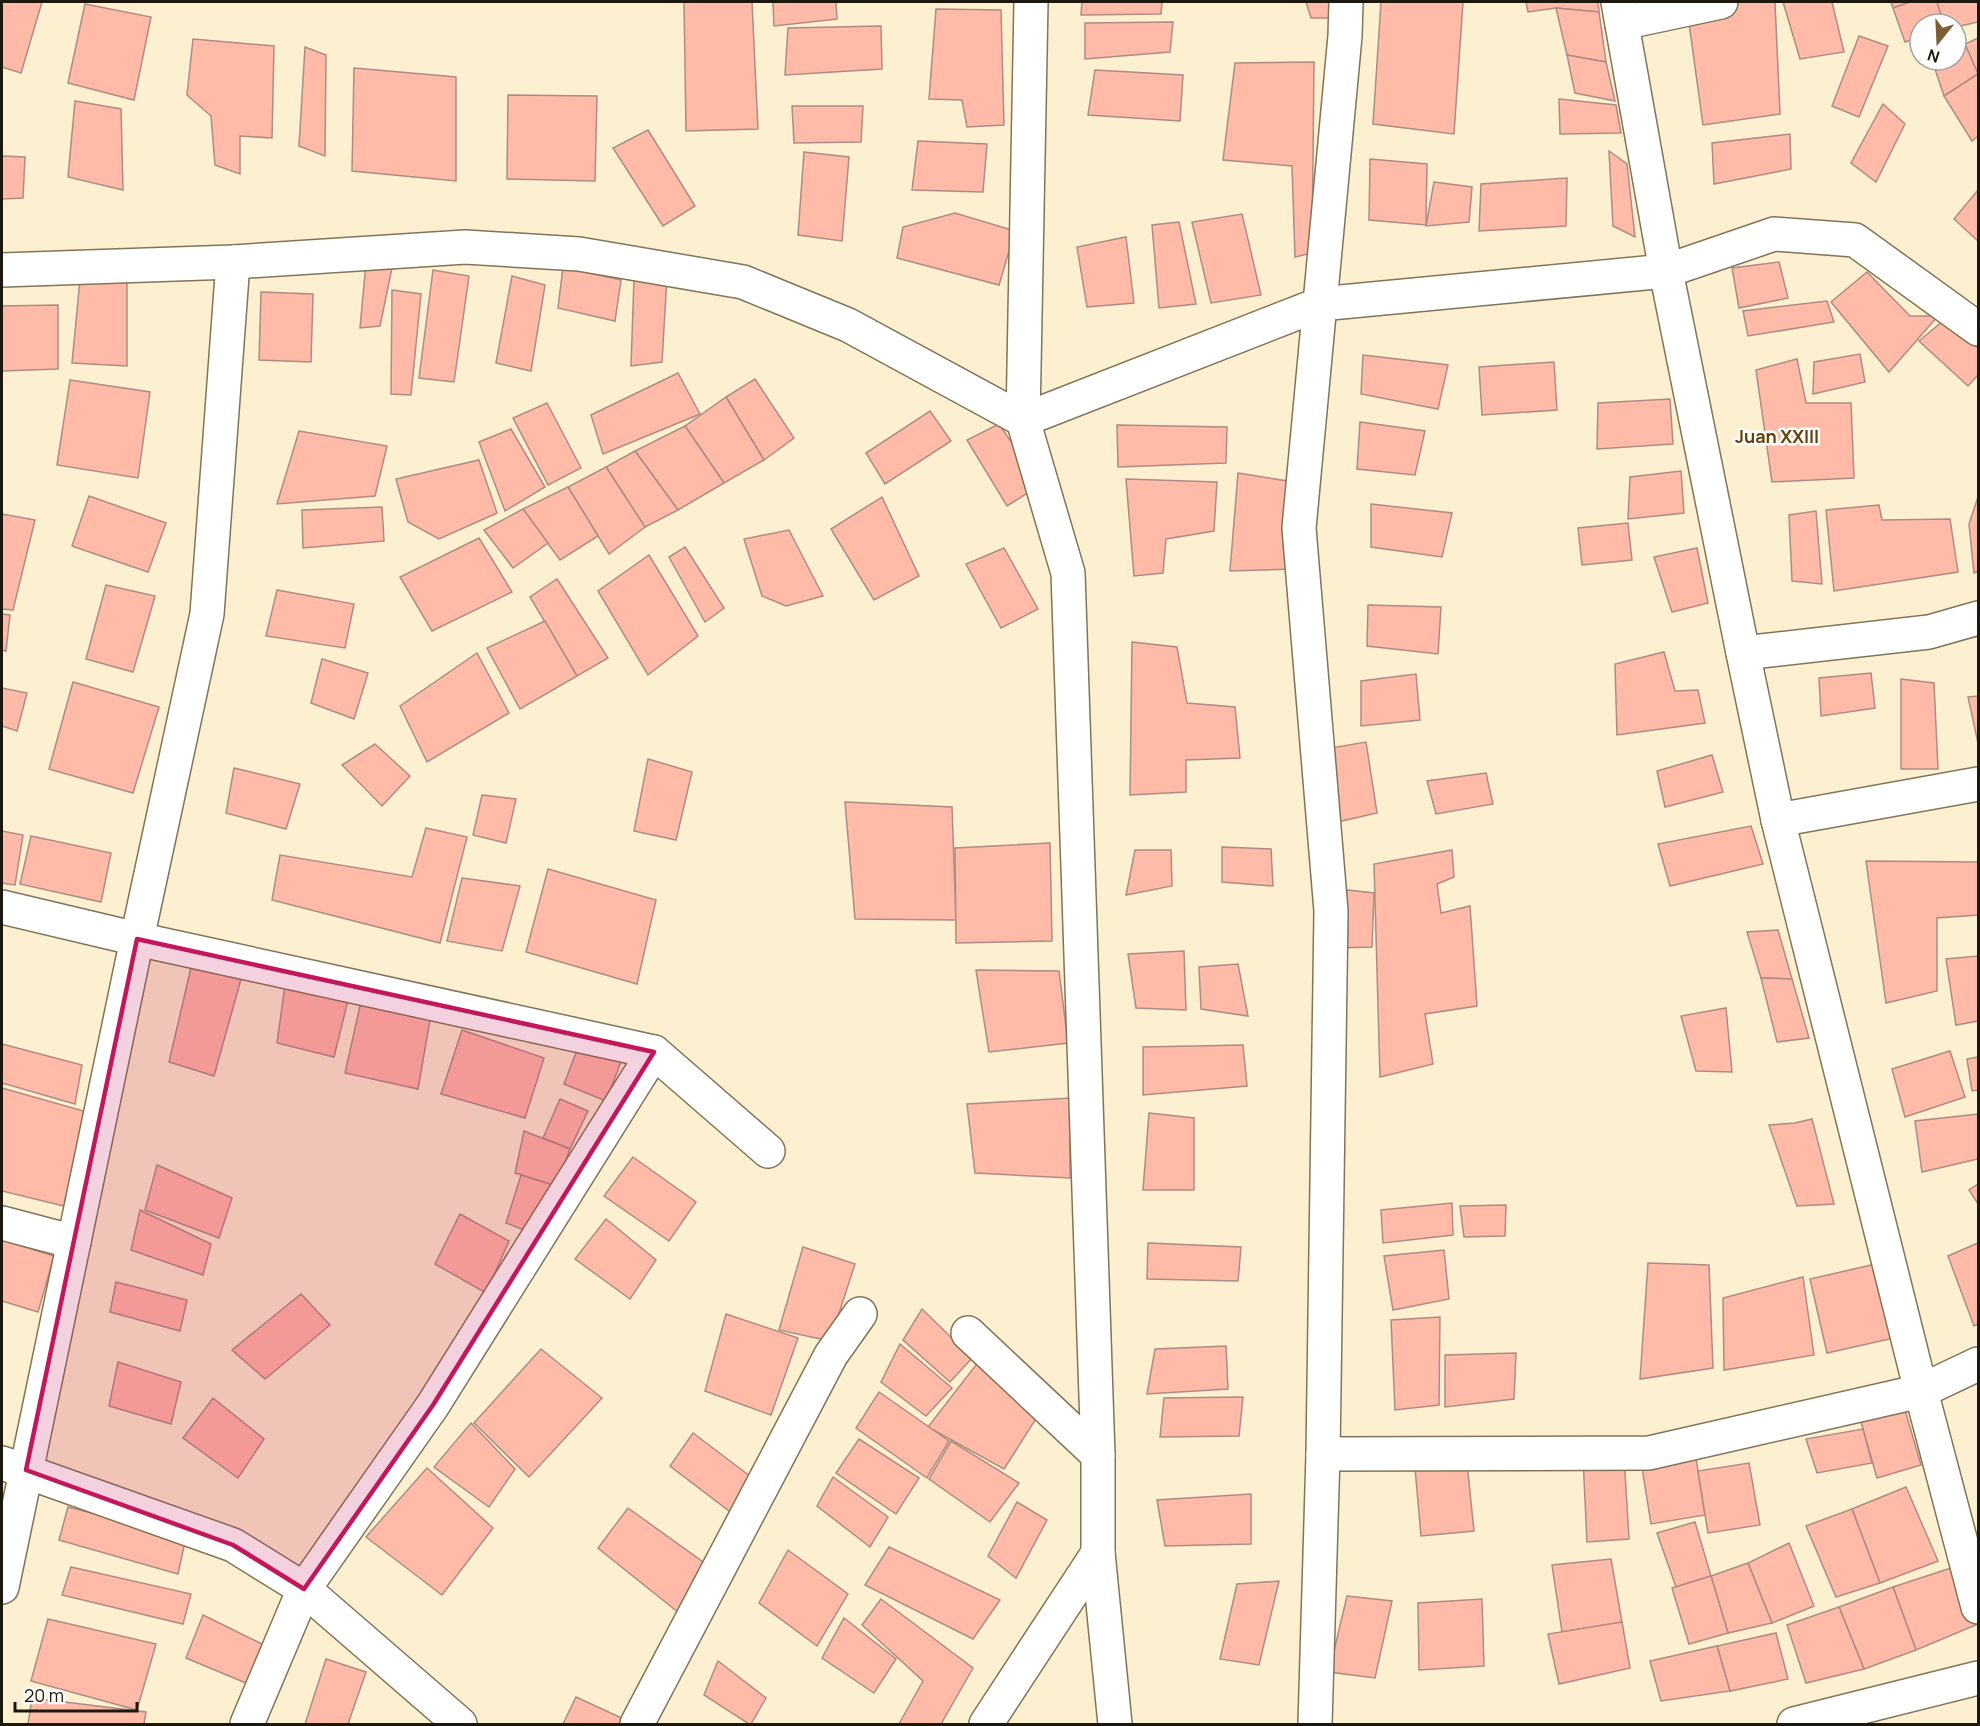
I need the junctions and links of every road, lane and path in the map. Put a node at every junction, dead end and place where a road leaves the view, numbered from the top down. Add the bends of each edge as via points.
1 (1031, 2) edge
2 (1346, 2) edge
3 (1720, 2) edge
4 (1620, 12) edge
5 (233, 262) junction
6 (2, 270) edge
7 (1666, 271) junction
8 (1320, 304) junction
9 (1978, 329) edge
10 (1023, 420) junction
11 (1978, 618) edge
12 (1743, 653) junction
13 (1978, 784) edge
14 (1778, 820) junction
15 (2, 907) edge
16 (137, 939) junction
17 (654, 1052) junction
18 (768, 1151) dead end
19 (2, 1223) edge
20 (74, 1242) junction
21 (860, 1314) dead end
22 (968, 1333) dead end
23 (1978, 1364) edge
24 (1921, 1391) junction
25 (1323, 1454) junction
26 (1098, 1455) junction
27 (14, 1466) edge
28 (1098, 1554) junction
29 (2, 1587) edge
30 (304, 1589) junction
31 (1978, 1607) edge
32 (1978, 1678) edge
33 (247, 1725) edge
34 (460, 1725) edge
35 (637, 1725) edge
36 (986, 1725) edge
37 (1115, 1725) edge
38 (1315, 1725) edge
39 (1794, 1725) edge

1 - 10 street
2 - 8 street
3 - 4 street
4 - 7 street
5 - 6 street
5 - 10 street via 465,248 579,254 743,282 848,325
5 - 16 street via 207,614
7 - 8 street
7 - 9 street via 1774,234 1855,240
7 - 12 street
8 - 10 street
8 - 25 street via 1299,528 1332,911
10 - 26 street via 1068,573
11 - 12 street via 1929,632
12 - 14 street
13 - 14 street
14 - 24 street
15 - 16 street
16 - 17 street
16 - 20 street
17 - 18 street
17 - 30 street via 433,1406
19 - 20 street
20 - 27 street
21 - 35 street via 831,1355
22 - 26 street
23 - 24 street
24 - 25 street via 1650,1453
24 - 31 street
25 - 38 street
26 - 28 street
27 - 29 street
27 - 30 street via 233,1545
28 - 36 street
28 - 37 street
30 - 33 street
30 - 34 street
32 - 39 street

